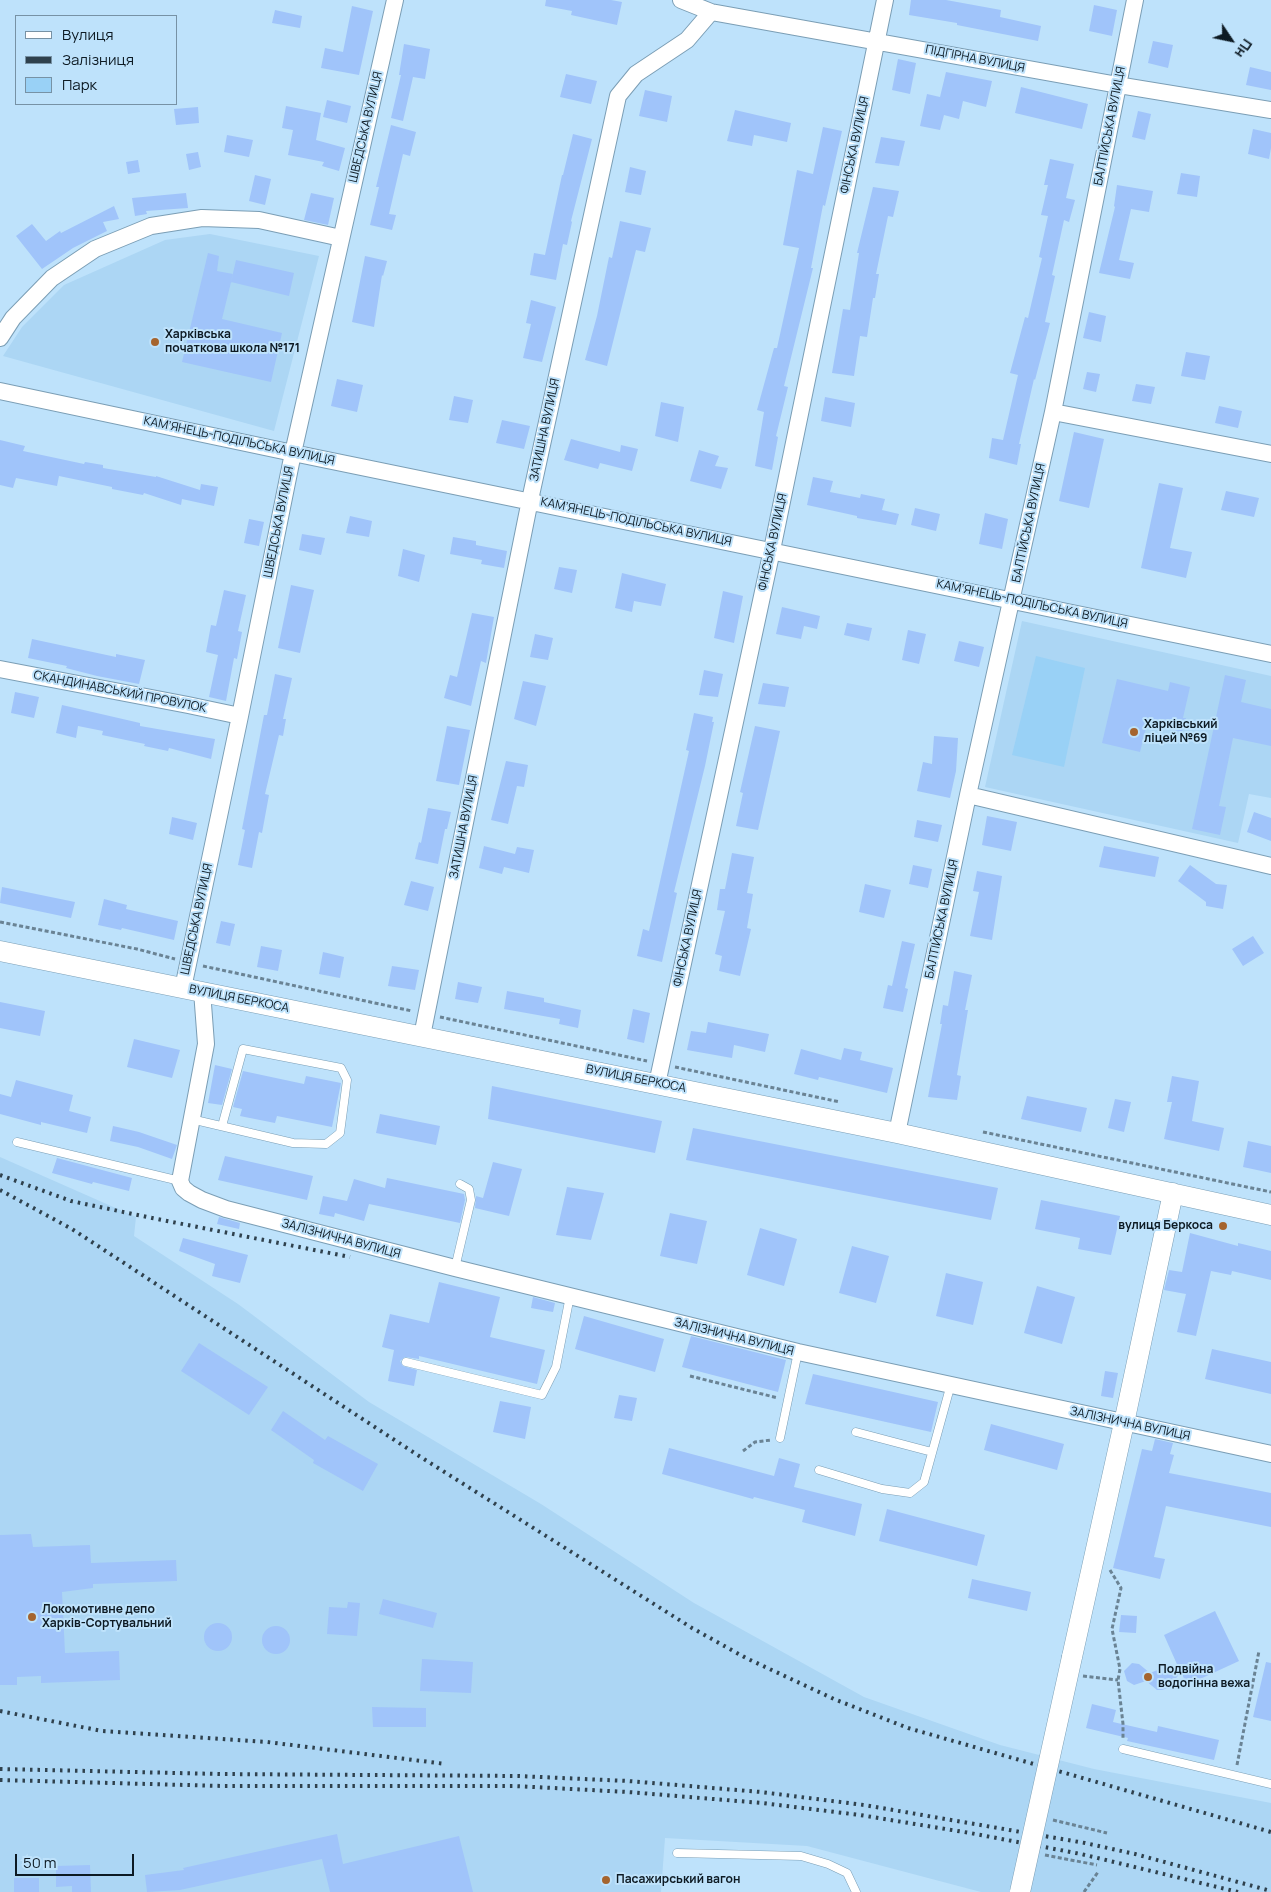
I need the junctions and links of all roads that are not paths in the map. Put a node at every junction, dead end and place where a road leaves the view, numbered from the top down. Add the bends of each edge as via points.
1 (395, 0) edge
2 (681, 0) edge
3 (885, 0) edge
4 (1135, 0) edge
5 (711, 12) junction
6 (876, 40) junction
7 (1118, 85) junction
8 (1271, 110) edge
9 (341, 238) junction
10 (0, 338) edge
11 (0, 391) edge
12 (1053, 412) junction
13 (292, 453) junction
14 (1271, 454) edge
15 (530, 500) junction
16 (772, 550) junction
17 (1013, 600) junction
18 (1271, 654) edge
19 (0, 669) edge
20 (240, 716) junction
21 (968, 795) junction
22 (1271, 866) edge
23 (0, 951) edge
24 (193, 990) junction
25 (422, 1036) junction
26 (657, 1084) junction
27 (191, 1119) junction
28 (222, 1126) junction
29 (898, 1133) junction
30 (16, 1142) dead end
31 (180, 1182) junction
32 (460, 1184) dead end
33 (1173, 1193) junction
34 (1271, 1215) edge
35 (455, 1268) junction
36 (570, 1296) junction
37 (798, 1352) junction
38 (406, 1362) dead end
39 (951, 1384) junction
40 (1124, 1424) junction
41 (856, 1432) dead end
42 (780, 1438) road end
43 (932, 1452) junction
44 (1271, 1454) edge
45 (819, 1470) dead end
46 (1123, 1749) road end
47 (1271, 1784) edge
48 (677, 1853) dead end
49 (856, 1892) edge
50 (1020, 1892) edge

1 - 9 street, ШВЕДСЬКА ВУЛИЦЯ
2 - 5 street, ПІДГІРНА ВУЛИЦЯ
3 - 6 street, ФІНСЬКА ВУЛИЦЯ
4 - 7 street, БАЛТІЙСЬКА ВУЛИЦЯ
5 - 6 street, ПІДГІРНА ВУЛИЦЯ
5 - 15 street, ЗАТИШНА ВУЛИЦЯ via 687,40 636,74 618,96
6 - 7 street, ПІДГІРНА ВУЛИЦЯ
6 - 16 street, ФІНСЬКА ВУЛИЦЯ
7 - 8 street, ПІДГІРНА ВУЛИЦЯ
7 - 12 street, БАЛТІЙСЬКА ВУЛИЦЯ
9 - 10 street via 260,220 202,218 151,226 95,248 52,278 13,318
9 - 13 street, ШВЕДСЬКА ВУЛИЦЯ
11 - 13 street, КАМ’ЯНЕЦЬ-ПОДІЛЬСЬКА ВУЛИЦЯ
12 - 14 street
12 - 17 street, БАЛТІЙСЬКА ВУЛИЦЯ
13 - 15 street, КАМ’ЯНЕЦЬ-ПОДІЛЬСЬКА ВУЛИЦЯ
13 - 20 street, ШВЕДСЬКА ВУЛИЦЯ
15 - 16 street, КАМ’ЯНЕЦЬ-ПОДІЛЬСЬКА ВУЛИЦЯ
15 - 25 street, ЗАТИШНА ВУЛИЦЯ
16 - 17 street, КАМ’ЯНЕЦЬ-ПОДІЛЬСЬКА ВУЛИЦЯ
16 - 26 street, ФІНСЬКА ВУЛИЦЯ
17 - 18 street, КАМ’ЯНЕЦЬ-ПОДІЛЬСЬКА ВУЛИЦЯ
17 - 21 street, БАЛТІЙСЬКА ВУЛИЦЯ
19 - 20 street, СКАНДИНАВСЬКИЙ ПРОВУЛОК
20 - 24 street, ШВЕДСЬКА ВУЛИЦЯ via 188,962
21 - 22 street
21 - 29 street, БАЛТІЙСЬКА ВУЛИЦЯ
23 - 24 street, ВУЛИЦЯ БЕРКОСА
24 - 25 street, ВУЛИЦЯ БЕРКОСА
24 - 27 street, ШВЕДСЬКА ВУЛИЦЯ via 206,1044
25 - 26 street, ВУЛИЦЯ БЕРКОСА
26 - 29 street, ВУЛИЦЯ БЕРКОСА
27 - 28 lane
27 - 31 street, ШВЕДСЬКА ВУЛИЦЯ
28 - 28 lane via 243,1049 341,1068 347,1080 340,1133 326,1144 294,1143
29 - 33 street, ВУЛИЦЯ БЕРКОСА
30 - 31 lane
31 - 35 street, ЗАЛІЗНИЧНА ВУЛИЦЯ via 189,1193 226,1209
32 - 35 lane via 469,1189 471,1200
33 - 34 street, ВУЛИЦЯ БЕРКОСА
33 - 40 street
35 - 36 street, ЗАЛІЗНИЧНА ВУЛИЦЯ
36 - 37 street, ЗАЛІЗНИЧНА ВУЛИЦЯ
36 - 38 lane via 556,1367 542,1395
37 - 39 street, ЗАЛІЗНИЧНА ВУЛИЦЯ
37 - 42 lane
39 - 40 street, ЗАЛІЗНИЧНА ВУЛИЦЯ
39 - 43 lane
40 - 44 street, ЗАЛІЗНИЧНА ВУЛИЦЯ
40 - 50 street, bridge via 1074,1666
41 - 43 lane
43 - 45 lane via 924,1482 910,1492 882,1489
46 - 47 lane
48 - 49 lane via 801,1856 847,1873

